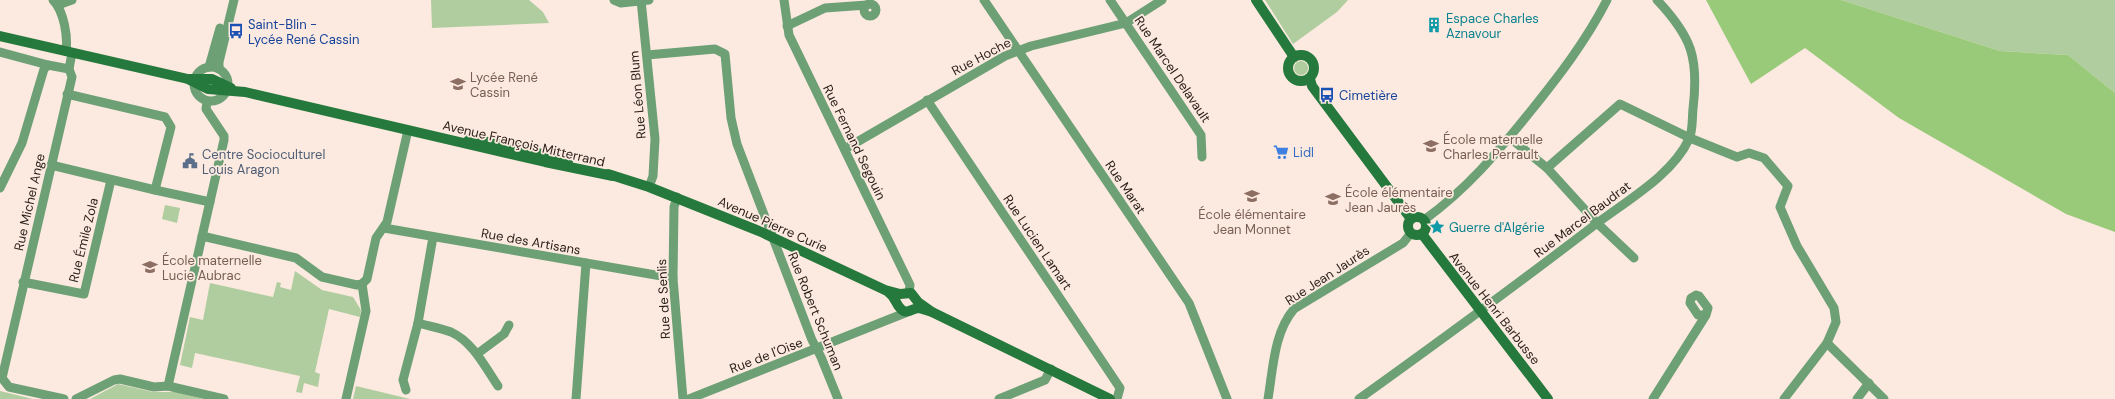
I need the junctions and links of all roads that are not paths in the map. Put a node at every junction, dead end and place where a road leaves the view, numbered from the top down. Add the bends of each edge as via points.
1 (72, 0) edge
2 (228, 0) edge
3 (234, 0) edge
4 (614, 0) edge
5 (644, 0) edge
6 (784, 0) edge
7 (984, 0) edge
8 (1110, 0) edge
9 (1162, 0) edge
10 (1256, 0) edge
11 (1607, 0) edge
12 (1657, 0) edge
13 (56, 2) edge
14 (867, 5) dead end
15 (1126, 23) junction
16 (786, 26) junction
17 (0, 36) edge
18 (1018, 50) junction
19 (0, 52) edge
20 (69, 52) junction
21 (647, 55) junction
22 (1294, 57) junction
23 (48, 65) junction
24 (209, 67) junction
25 (68, 69) junction
26 (219, 69) junction
27 (1310, 79) junction
28 (192, 80) junction
29 (230, 89) junction
30 (67, 94) junction
31 (928, 100) junction
32 (207, 102) junction
33 (408, 130) junction
34 (1510, 138) junction
35 (1690, 138) junction
36 (845, 149) junction
37 (1202, 157) dead end
38 (51, 165) junction
39 (1547, 168) junction
40 (112, 180) junction
41 (649, 187) junction
42 (0, 188) edge
43 (155, 190) junction
44 (677, 197) junction
45 (210, 202) junction
46 (1411, 219) junction
47 (1424, 220) junction
48 (1597, 223) junction
49 (384, 228) junction
50 (1411, 233) junction
51 (1422, 234) junction
52 (202, 236) junction
53 (771, 236) junction
54 (433, 237) junction
55 (1634, 258) dead end
56 (586, 263) junction
57 (673, 278) junction
58 (24, 282) junction
59 (362, 284) junction
60 (907, 302) junction
61 (1481, 312) junction
62 (1706, 315) dead end
63 (418, 323) junction
64 (509, 326) dead end
65 (1827, 343) junction
66 (817, 349) junction
67 (476, 354) junction
68 (1051, 369) junction
69 (1869, 383) junction
70 (168, 386) junction
71 (498, 386) dead end
72 (406, 390) dead end
73 (64, 399) edge
74 (76, 399) edge
75 (224, 399) edge
76 (346, 399) edge
77 (576, 399) edge
78 (683, 399) edge
79 (689, 399) edge
80 (838, 399) edge
81 (999, 399) edge
82 (1110, 399) edge
83 (1117, 399) edge
84 (1227, 399) edge
85 (1268, 399) edge
86 (1359, 399) edge
87 (1548, 399) edge
88 (1653, 399) edge
89 (1784, 399) edge
90 (1857, 399) edge
91 (1884, 399) edge

1 - 13 street
2 - 24 street
3 - 26 street
4 - 5 street via 621,3
5 - 21 street, Rue Léon Blum
6 - 16 street, Rue Fernand Segouin
7 - 18 street, Rue Marat
8 - 15 street, Rue Marcel Delavault
9 - 15 street, Rue Hoche
10 - 22 main road
11 - 34 street via 1592,30 1567,67
12 - 35 street via 1687,38 1693,57 1696,78
13 - 20 street, Rue Michel Ange
14 - 16 street via 825,8
15 - 18 street, Rue Hoche
15 - 37 street, Rue Marcel Delavault via 1202,135
16 - 36 street, Rue Fernand Segouin
17 - 20 main road
18 - 31 street, Rue Hoche
18 - 84 street, Rue Marat via 1189,303
19 - 23 street
20 - 25 street, Rue Michel Ange
20 - 28 main road, Avenue François Mitterrand
21 - 41 street, Rue Léon Blum via 655,139 653,176
21 - 53 street, Rue Robert Schuman via 715,49 725,54 731,118 737,144
22 - 27 main road via 1305,55 1312,60 1314,71
22 - 27 main road via 1289,64 1290,76 1297,81
23 - 25 street
23 - 42 street via 44,69 22,143
24 - 26 street
24 - 28 street via 200,70
25 - 30 street, Rue Michel Ange via 72,78
26 - 29 street via 225,75
27 - 46 main road
28 - 29 main road, Avenue François Mitterrand via 208,89
28 - 32 street via 197,94
29 - 32 street via 220,99
29 - 33 main road, Avenue François Mitterrand
30 - 38 street, Rue Michel Ange
30 - 43 street via 165,117 171,127
31 - 36 street, Rue Hoche
31 - 83 street, Rue Lucien Lamart via 1120,388
32 - 45 street via 206,109 224,136
33 - 41 main road, Avenue François Mitterrand via 613,176
33 - 49 street
34 - 39 street
34 - 47 street via 1474,180
35 - 39 street via 1620,104
35 - 48 street, Rue Marcel Baudrat via 1665,172
35 - 65 street via 1737,157 1749,153 1764,158 1788,186 1780,207 1797,246 1834,308 1836,322
36 - 60 street, Rue Fernand Segouin via 910,285
38 - 40 street
38 - 58 street, Rue Michel Ange
39 - 48 street
40 - 43 street
40 - 58 street, Rue Émile Zola via 84,294
41 - 44 main road, Avenue Pierre Curie
43 - 45 street
44 - 53 main road, Avenue Pierre Curie
44 - 57 street, Rue de Senlis via 674,207
45 - 52 street
46 - 47 main road via 1416,217
46 - 50 main road via 1408,228
47 - 51 main road via 1426,229
48 - 55 street
48 - 61 street, Rue Marcel Baudrat
49 - 54 street, Rue des Artisans
49 - 59 street via 376,238 366,279
50 - 51 main road
50 - 85 street, Rue Jean Jaurès via 1403,243 1294,309 1286,318 1280,335
51 - 61 main road, Avenue Henri Barbusse
52 - 59 street via 296,258 322,277
52 - 70 street
53 - 60 main road, Avenue Pierre Curie
53 - 66 street, Rue Robert Schuman
54 - 56 street, Rue des Artisans
54 - 63 street
56 - 57 street, Rue des Artisans
56 - 77 street
57 - 78 street, Rue de Senlis
58 - 73 street, Rue Michel Ange via 2,378 9,387
59 - 76 street via 366,311
60 - 66 street, Rue de l'Oise via 897,316
60 - 68 main road, Avenue Pierre Curie
61 - 86 street, Rue Marcel Baudrat
61 - 87 main road, Avenue Henri Barbusse
62 - 88 street
63 - 67 street via 452,333 461,338
63 - 72 street via 404,374
64 - 67 street via 504,334
65 - 69 street
65 - 89 street
66 - 79 street, Rue de l'Oise
66 - 80 street, Rue Robert Schuman
67 - 71 street
68 - 81 street via 1045,380
68 - 82 main road, Avenue Pierre Curie
69 - 90 street
69 - 91 street
70 - 74 street via 154,387 120,379
70 - 75 street

